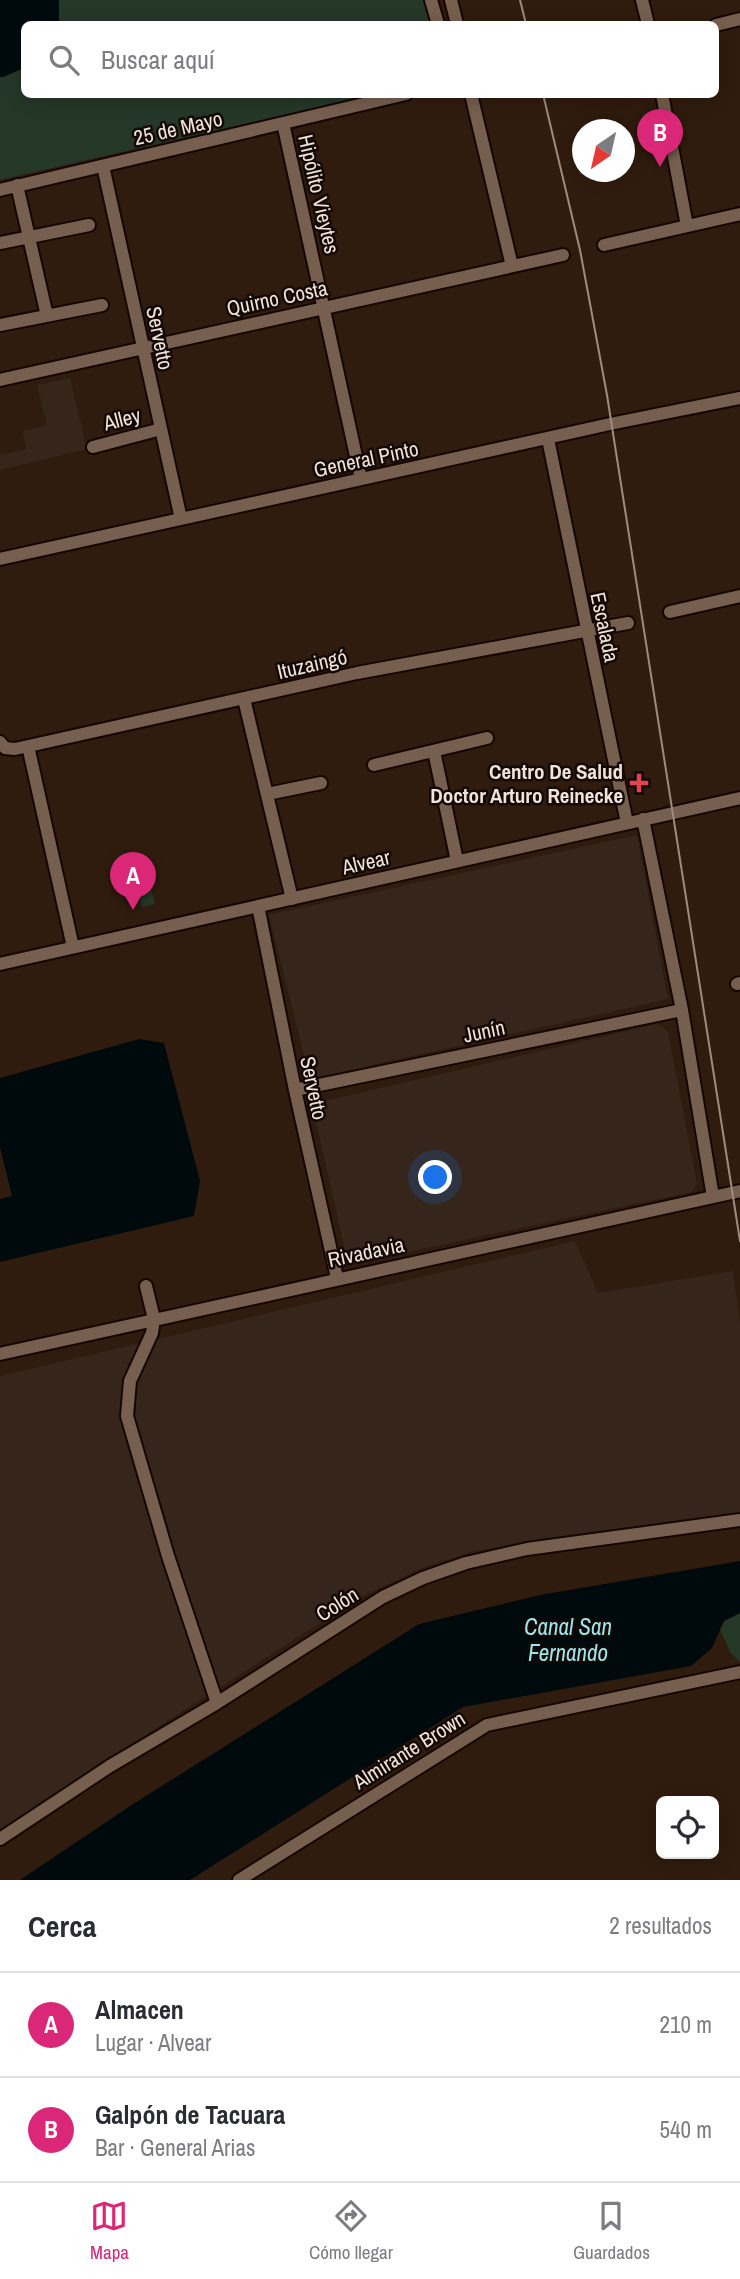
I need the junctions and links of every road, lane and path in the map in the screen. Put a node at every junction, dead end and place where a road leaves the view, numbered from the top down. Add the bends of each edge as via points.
1 (431, 0) edge
2 (451, 0) edge
3 (642, 0) edge
4 (740, 19) edge
5 (437, 21) edge
6 (456, 21) edge
7 (647, 21) edge
8 (719, 23) edge
9 (389, 98) edge
10 (472, 98) edge
11 (663, 98) edge
12 (283, 123) junction
13 (103, 166) junction
14 (17, 186) junction
15 (0, 190) edge
16 (740, 214) edge
17 (89, 225) dead end
18 (687, 226) junction
19 (29, 237) junction
20 (0, 243) edge
21 (604, 246) dead end
22 (563, 255) dead end
23 (512, 266) junction
24 (102, 305) dead end
25 (325, 308) junction
26 (47, 316) junction
27 (0, 325) edge
28 (142, 347) junction
29 (0, 380) edge
30 (740, 398) edge
31 (161, 429) junction
32 (548, 439) junction
33 (93, 447) dead end
34 (361, 479) junction
35 (181, 519) junction
36 (0, 559) edge
37 (740, 596) edge
38 (670, 612) dead end
39 (628, 623) dead end
40 (586, 631) junction
41 (244, 699) junction
42 (487, 738) dead end
43 (2, 745) edge
44 (29, 746) junction
45 (434, 751) junction
46 (374, 765) dead end
47 (321, 783) dead end
48 (267, 794) junction
49 (740, 798) edge
50 (643, 819) junction
51 (627, 823) junction
52 (457, 861) junction
53 (292, 898) junction
54 (258, 906) junction
55 (73, 947) junction
56 (0, 964) edge
57 (682, 1010) junction
58 (295, 1090) junction
59 (740, 1191) edge
60 (713, 1197) junction
61 (337, 1278) junction
62 (146, 1286) dead end
63 (154, 1319) junction
64 (0, 1354) edge
65 (740, 1520) edge
66 (740, 1672) edge
67 (217, 1703) junction
68 (0, 1839) edge
69 (239, 1880) edge

1 - 5 street
2 - 6 street
3 - 7 street
4 - 8 street
9 - 12 street, 25 de Mayo
10 - 23 street
11 - 18 street
12 - 13 street, 25 de Mayo
12 - 25 street, Hipólito Vieytes
13 - 14 street, 25 de Mayo
13 - 28 street, Servetto
14 - 15 street, 25 de Mayo
14 - 19 street
16 - 18 street
17 - 19 street
18 - 21 street
19 - 20 street
19 - 26 street
22 - 23 street, Quirno Costa
23 - 25 street, Quirno Costa
24 - 26 street
25 - 28 street, Quirno Costa
25 - 34 street, Hipólito Vieytes
26 - 27 street
28 - 29 street, Quirno Costa
28 - 31 street, Servetto
30 - 32 street, General Pinto
31 - 33 street, Alley
31 - 35 street, Servetto
32 - 34 street, General Pinto
32 - 40 street, Escalada
34 - 35 street, General Pinto
35 - 36 street, General Pinto
37 - 38 street
39 - 40 street, Ituzaingó
40 - 41 street, Ituzaingó
40 - 51 street, Escalada
41 - 44 street, Ituzaingó
41 - 48 street
42 - 45 street
43 - 44 street, Ituzaingó via 15,749
44 - 55 street
45 - 46 street
45 - 52 street
47 - 48 street
48 - 53 street
49 - 50 street, Alvear
50 - 51 street, Alvear
50 - 57 street
51 - 52 street, Alvear
52 - 53 street, Alvear
53 - 54 street, Alvear
54 - 55 street, Alvear
54 - 58 street, Servetto
55 - 56 street, Alvear
57 - 58 street, Junín
57 - 60 street
58 - 61 street, Servetto
59 - 60 street, Rivadavia
60 - 61 street, Rivadavia
61 - 63 street, Rivadavia
62 - 63 street
63 - 64 street, Rivadavia
63 - 67 street via 152,1334 130,1381 127,1416
65 - 67 street, Colón via 527,1549 434,1574 383,1597
66 - 69 street, Almirante Brown via 487,1725
67 - 68 street, Colón

